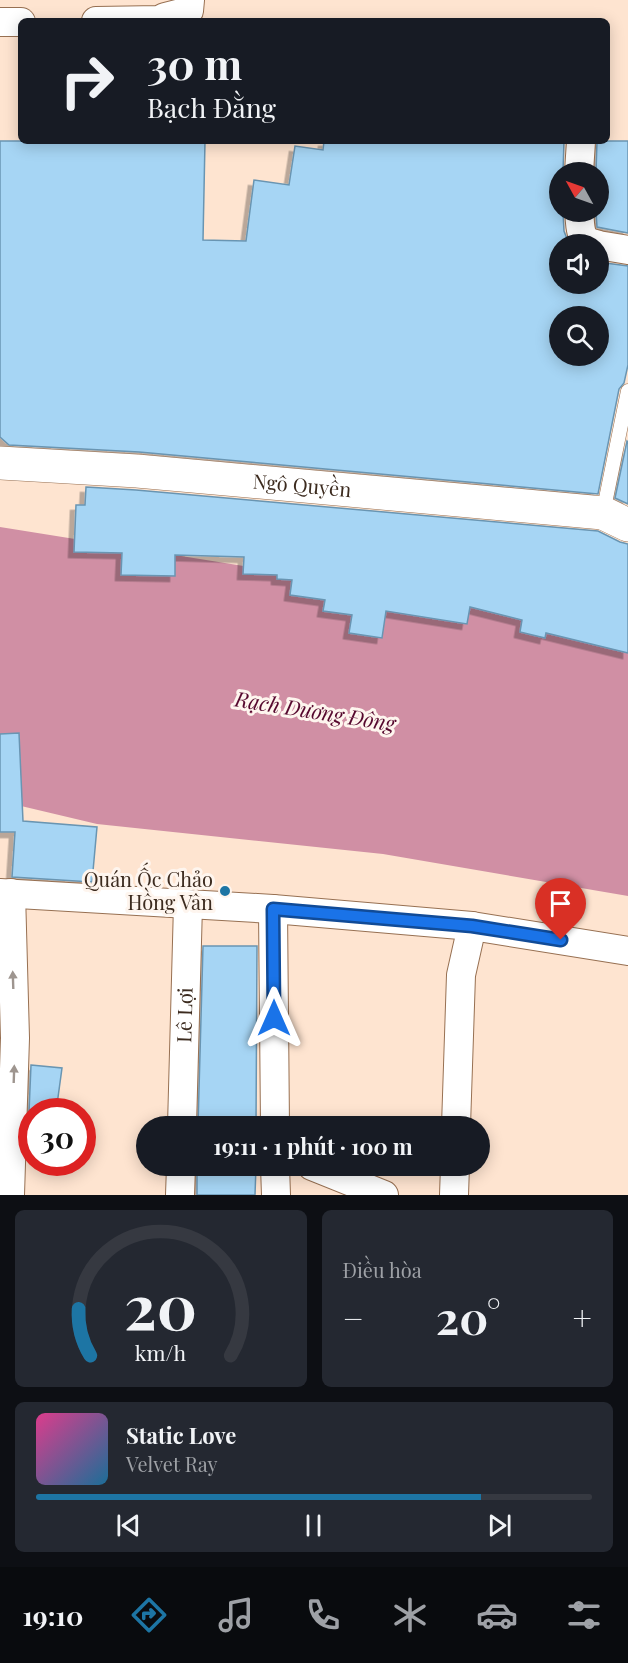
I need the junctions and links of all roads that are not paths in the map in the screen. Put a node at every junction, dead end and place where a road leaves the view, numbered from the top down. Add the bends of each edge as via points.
1 (190, 0) edge
2 (163, 18) edge
3 (0, 22) edge
4 (18, 22) edge
5 (581, 144) edge
6 (580, 162) edge
7 (609, 247) edge
8 (628, 250) edge
9 (628, 391) edge
10 (0, 463) edge
11 (615, 519) edge
12 (5, 893) edge
13 (188, 905) junction
14 (273, 909) junction
15 (472, 926) junction
16 (628, 951) edge
17 (182, 1116) edge
18 (274, 1116) edge
19 (456, 1116) edge
20 (181, 1176) edge
21 (275, 1176) edge
22 (337, 1176) edge
23 (455, 1176) edge
24 (10, 1195) edge
25 (180, 1195) edge
26 (276, 1195) edge
27 (384, 1195) edge
28 (454, 1195) edge

1 - 2 street via 189,11
3 - 4 street
5 - 6 street
7 - 8 street
9 - 11 lane, Ngô Quyền
10 - 11 street, Ngô Quyền via 137,471
12 - 13 street
24 -> 12 street via 15,1038
13 - 14 street
13 - 17 street, Lê Lợi
14 - 15 street
14 - 18 street
15 - 16 street
15 - 19 street via 461,975
20 - 25 street
21 - 26 street
22 - 27 street
23 - 28 street

